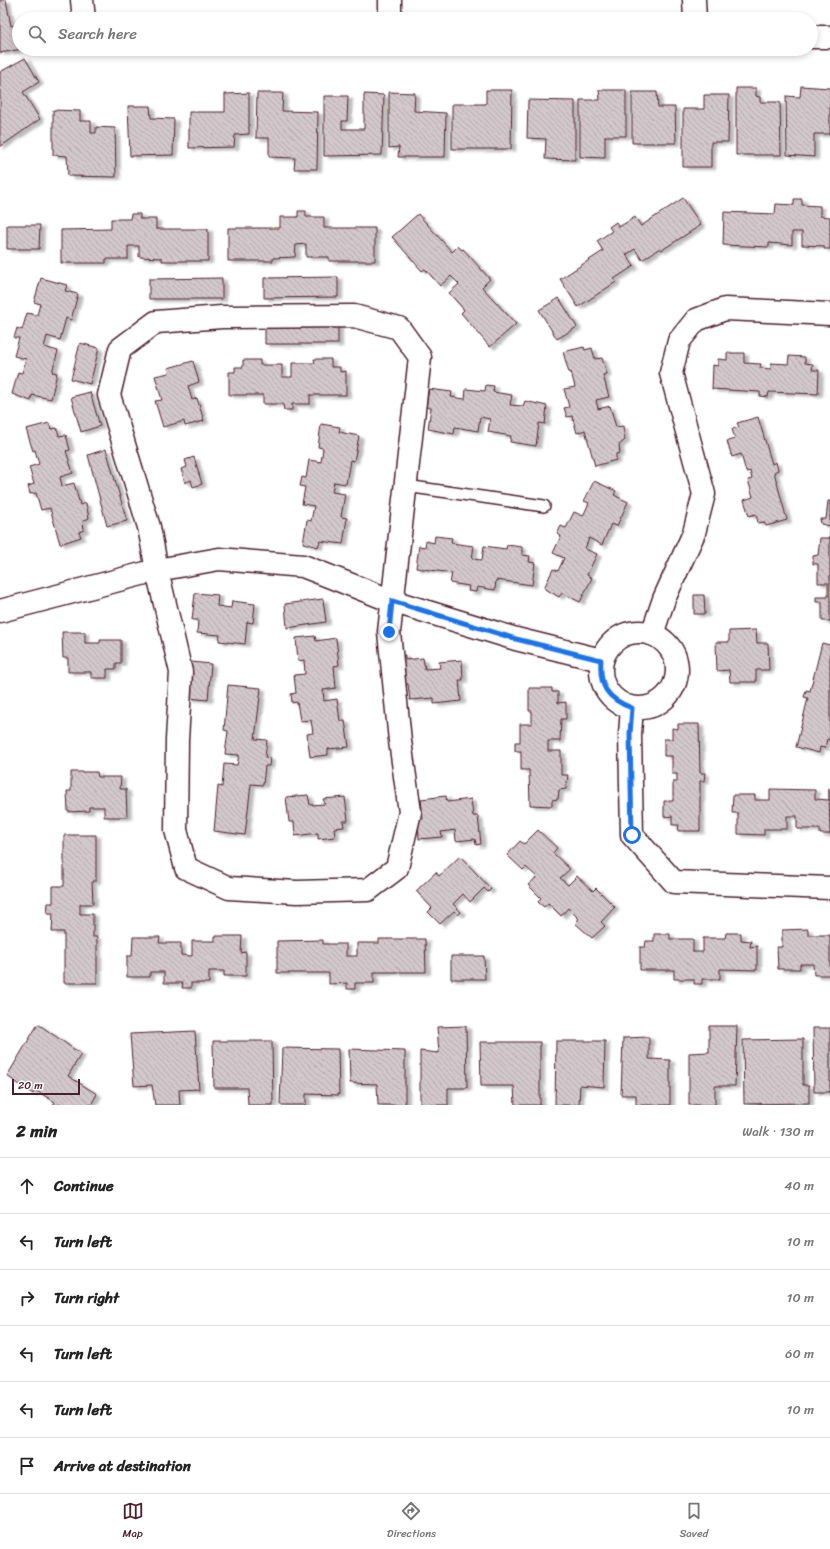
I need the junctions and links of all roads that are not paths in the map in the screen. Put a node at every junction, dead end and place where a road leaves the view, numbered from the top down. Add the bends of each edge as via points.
1 (82, 0) edge
2 (390, 0) edge
3 (694, 0) edge
4 (83, 12) edge
5 (390, 12) edge
6 (694, 12) edge
7 (818, 37) edge
8 (830, 37) edge
9 (830, 314) edge
10 (406, 486) junction
11 (544, 506) dead end
12 (157, 570) junction
13 (392, 601) junction
14 (0, 611) edge
15 (652, 634) junction
16 (601, 660) junction
17 (632, 708) junction
18 (830, 888) edge

1 - 4 street
2 - 5 street
3 - 6 street
7 - 8 street
9 - 15 street via 725,309 696,320 679,341 671,373 704,494 694,533 664,599
10 - 11 lane
10 - 12 street via 420,357 400,328 354,316 222,317 156,322 120,349 109,395 149,527
10 - 13 street
12 - 13 street via 219,559 303,566
12 - 13 street via 181,672 176,830 186,868 229,888 297,892 368,890 397,868 410,812 389,632
12 - 14 street
13 - 16 street via 516,639
15 - 16 street via 626,634 606,649
15 - 17 street via 663,640 672,650 677,662 674,687 667,697 656,705
16 - 17 street via 600,673 603,685 610,696 620,704
17 - 18 street via 632,835 674,882

